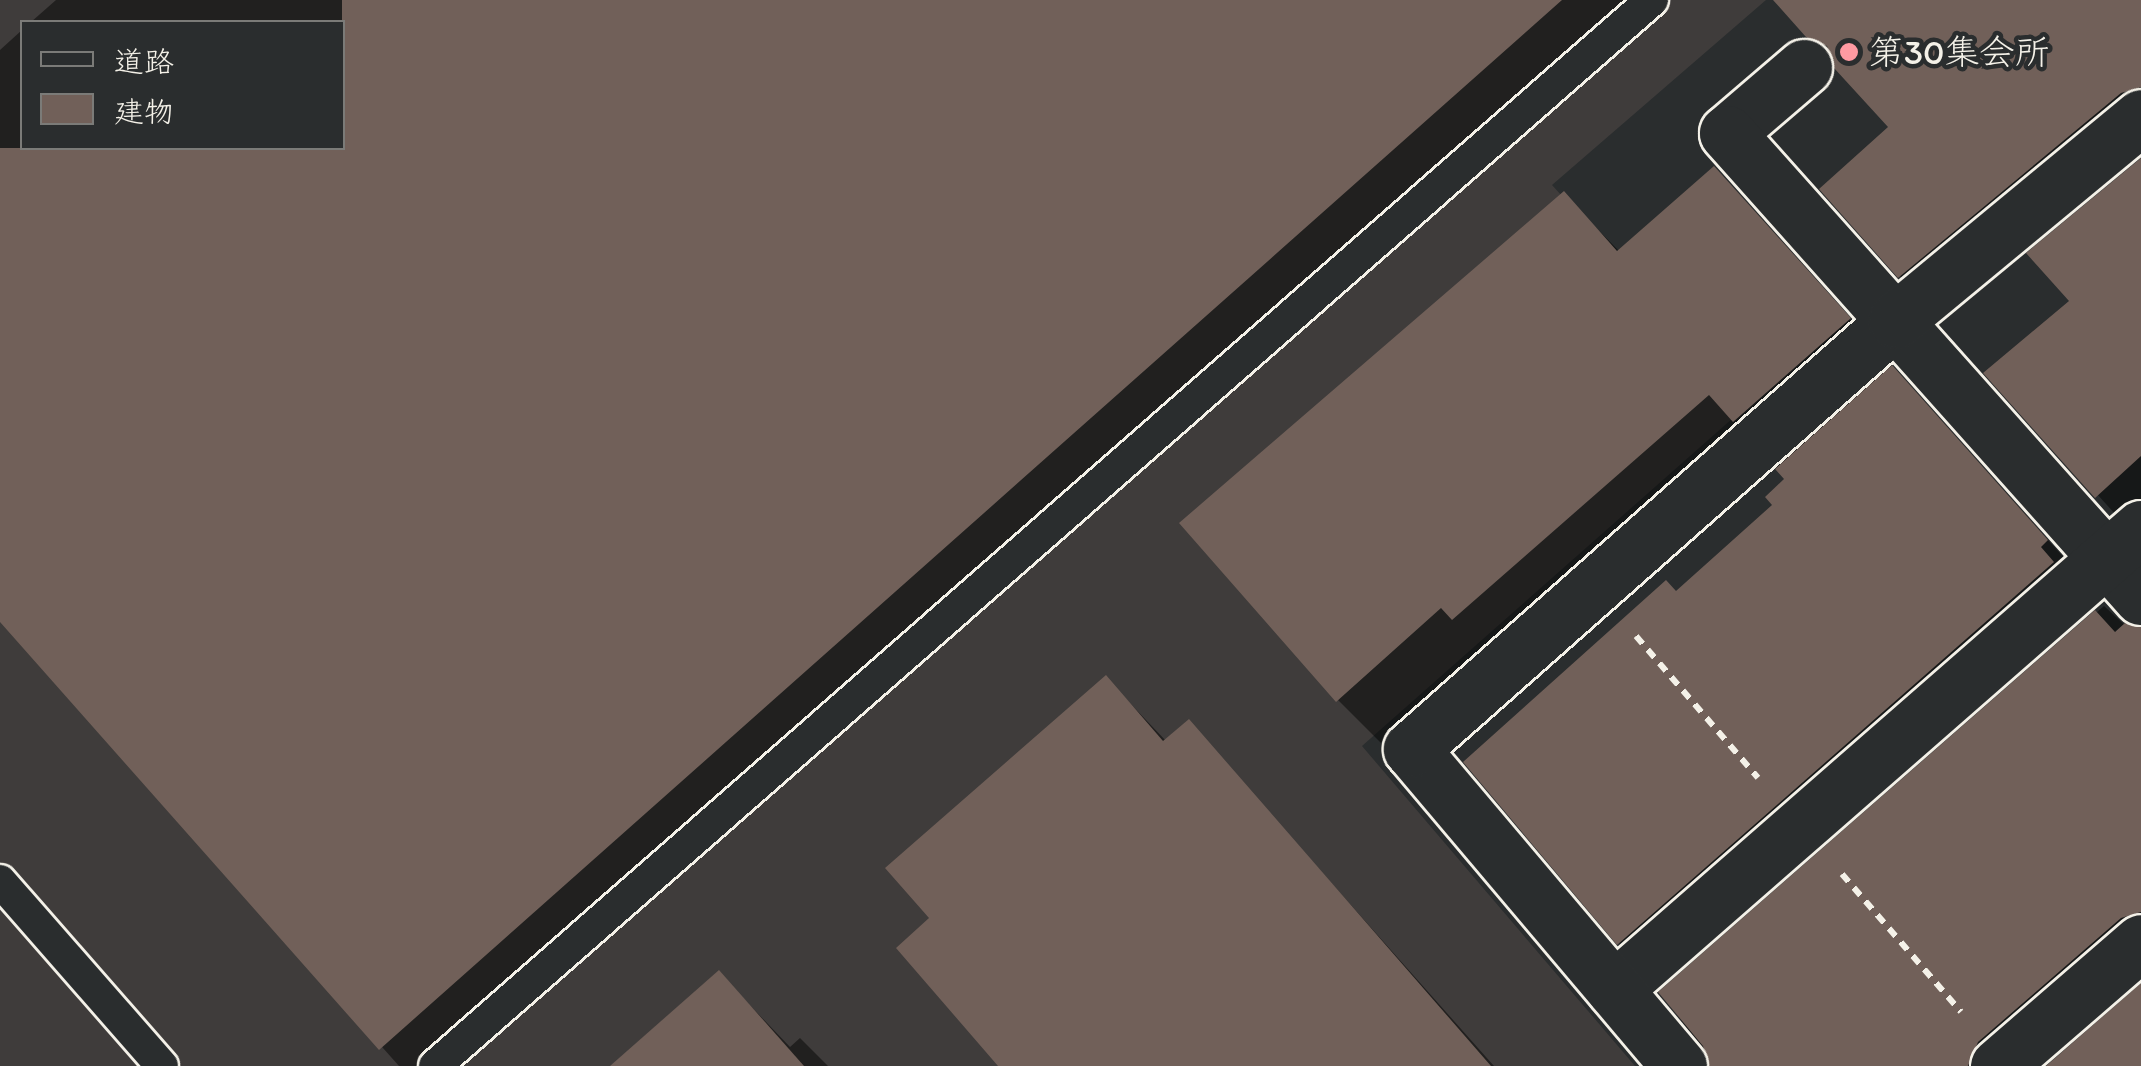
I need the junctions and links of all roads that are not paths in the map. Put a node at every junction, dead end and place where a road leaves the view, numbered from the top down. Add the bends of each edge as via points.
1 (1652, 0) edge
2 (1804, 67) dead end
3 (2141, 118) edge
4 (1896, 320) junction
5 (2123, 542) edge
6 (2141, 598) edge
7 (0, 882) edge
8 (2141, 942) edge
9 (1614, 989) junction
10 (162, 1066) edge
11 (435, 1066) edge
12 (1679, 1066) edge
13 (1998, 1066) edge

1 - 11 lane
2 - 4 street via 1728,133
3 - 4 street
4 - 5 street
4 - 9 street via 1411,749
5 - 6 street
5 - 9 street
7 - 10 lane
8 - 13 street
9 - 12 street

